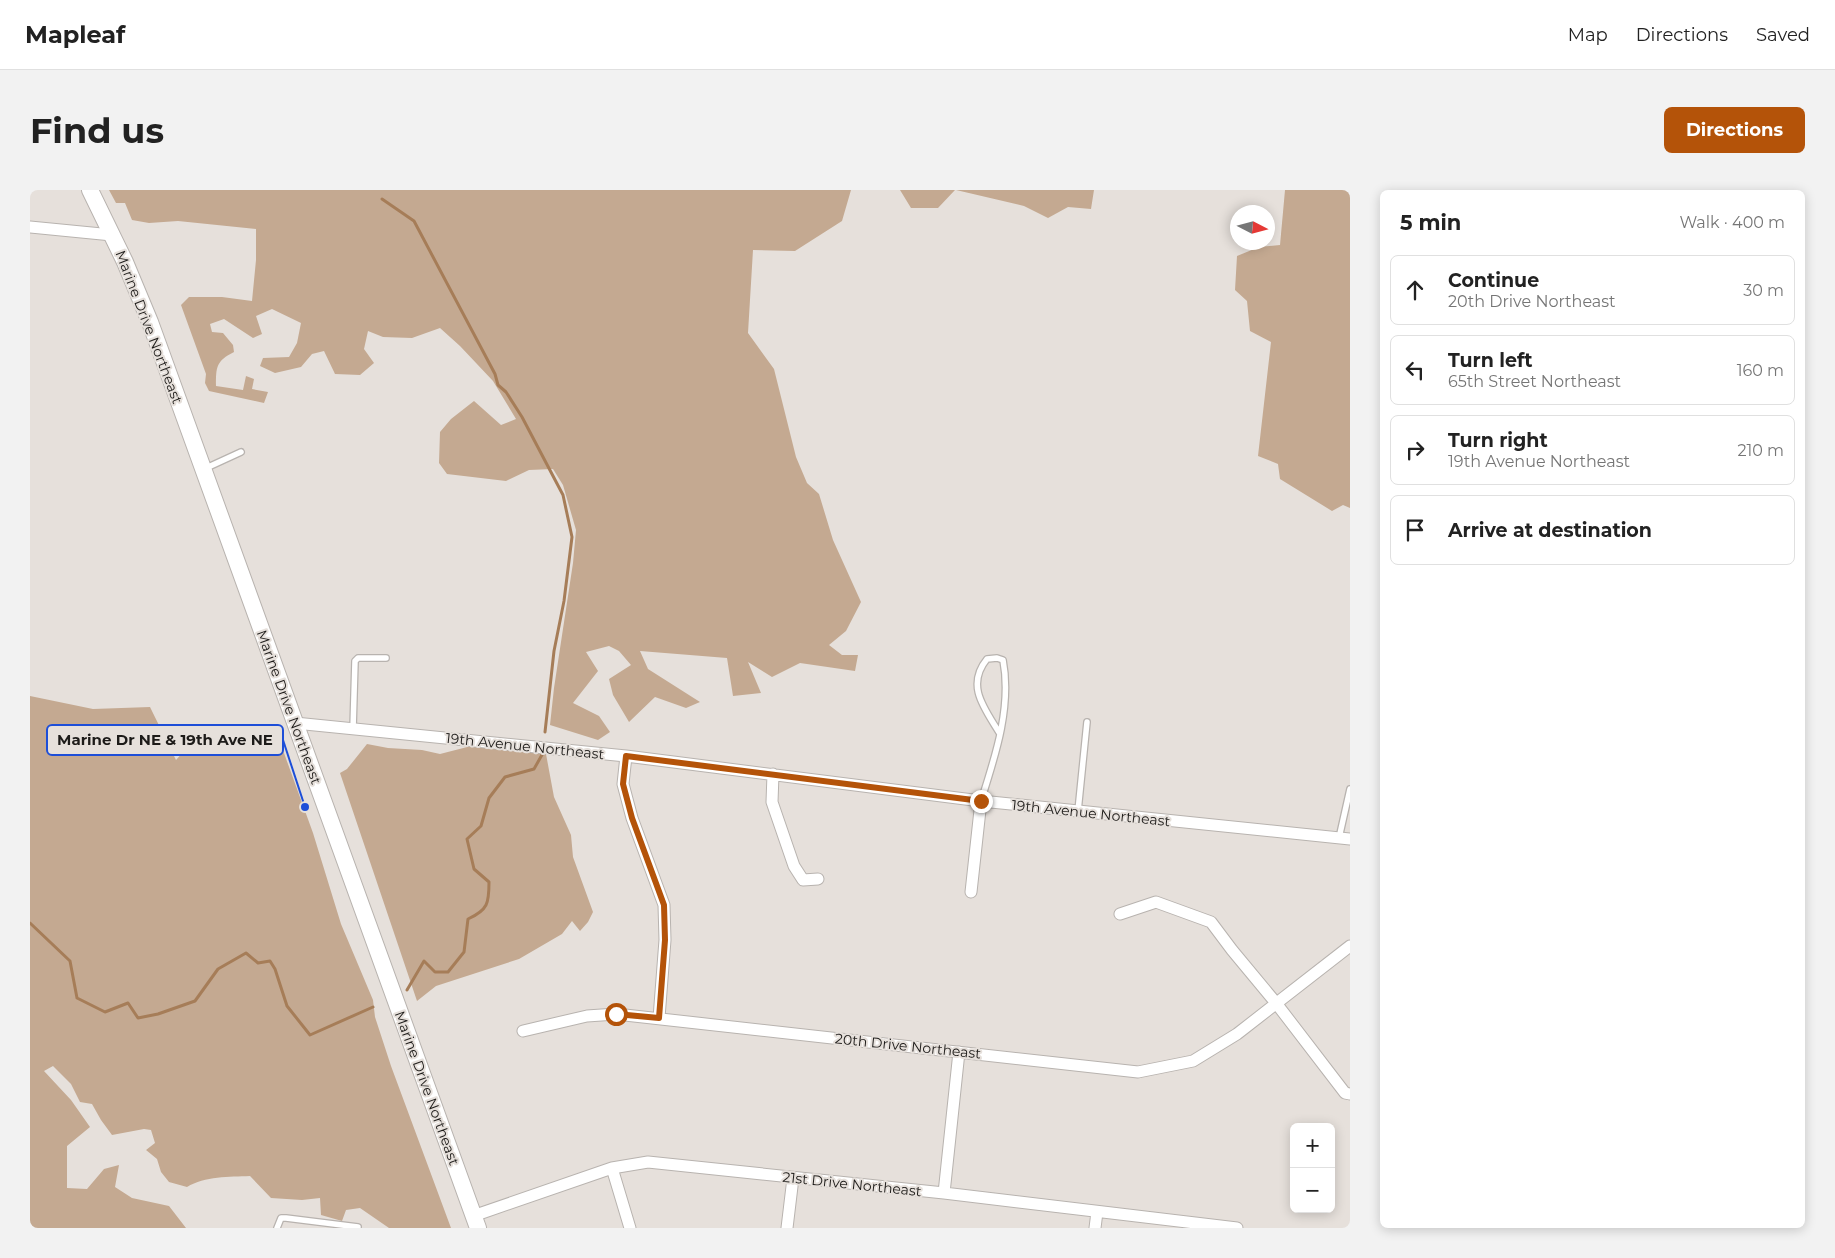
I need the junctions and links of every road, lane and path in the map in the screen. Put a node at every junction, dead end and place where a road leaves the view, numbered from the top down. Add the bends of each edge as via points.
1 (90, 190) edge
2 (30, 227) edge
3 (112, 234) junction
4 (240, 452) dead end
5 (203, 470) junction
6 (386, 658) dead end
7 (1087, 722) dead end
8 (295, 723) junction
9 (353, 729) junction
10 (1000, 734) junction
11 (626, 756) junction
12 (773, 774) junction
13 (1350, 789) edge
14 (981, 801) junction
15 (1078, 811) junction
16 (1345, 838) edge
17 (818, 879) dead end
18 (971, 892) dead end
19 (1120, 914) dead end
20 (1350, 946) edge
21 (1276, 1003) junction
22 (659, 1018) junction
23 (523, 1031) dead end
24 (959, 1052) junction
25 (1350, 1094) edge
26 (612, 1168) junction
27 (793, 1178) junction
28 (944, 1193) junction
29 (1097, 1212) junction
30 (476, 1222) edge
31 (358, 1227) edge
32 (276, 1228) edge
33 (630, 1228) edge
34 (787, 1228) edge
35 (1096, 1228) edge
36 (1237, 1228) edge

1 - 3 main road, Marine Drive Northeast
2 - 3 street
3 - 5 main road, Marine Drive Northeast via 150,322
4 - 5 lane
5 - 8 main road, Marine Drive Northeast
6 - 9 lane via 358,658 355,661
7 - 15 lane
8 - 9 street, 19th Avenue Northeast
8 - 30 main road, Marine Drive Northeast
9 - 11 street, 19th Avenue Northeast
10 - 10 lane via 1006,675 1003,660 987,659 980,667 977,679 978,696
10 - 14 lane
11 - 12 street, 19th Avenue Northeast
11 - 22 street via 623,784 664,905 665,940
12 - 14 street, 19th Avenue Northeast
12 - 17 street via 772,802 794,866 803,880
13 - 16 lane
14 - 15 street, 19th Avenue Northeast
14 - 18 street
15 - 16 street, 19th Avenue Northeast
19 - 21 street via 1156,902 1211,922
20 - 21 street, 20th Drive Northeast
21 - 24 street, 20th Drive Northeast via 1237,1034 1193,1061 1138,1072
21 - 25 street via 1345,1094
22 - 23 street, 20th Drive Northeast via 616,1014 587,1016
22 - 24 street, 20th Drive Northeast
24 - 28 street
26 - 27 street, 21st Drive Northeast via 648,1162
26 - 30 street, 21st Drive Northeast
26 - 33 street
27 - 28 street, 21st Drive Northeast
27 - 34 street
28 - 29 street, 21st Drive Northeast
29 - 35 street
29 - 36 street, 21st Drive Northeast
31 - 32 lane via 281,1218

